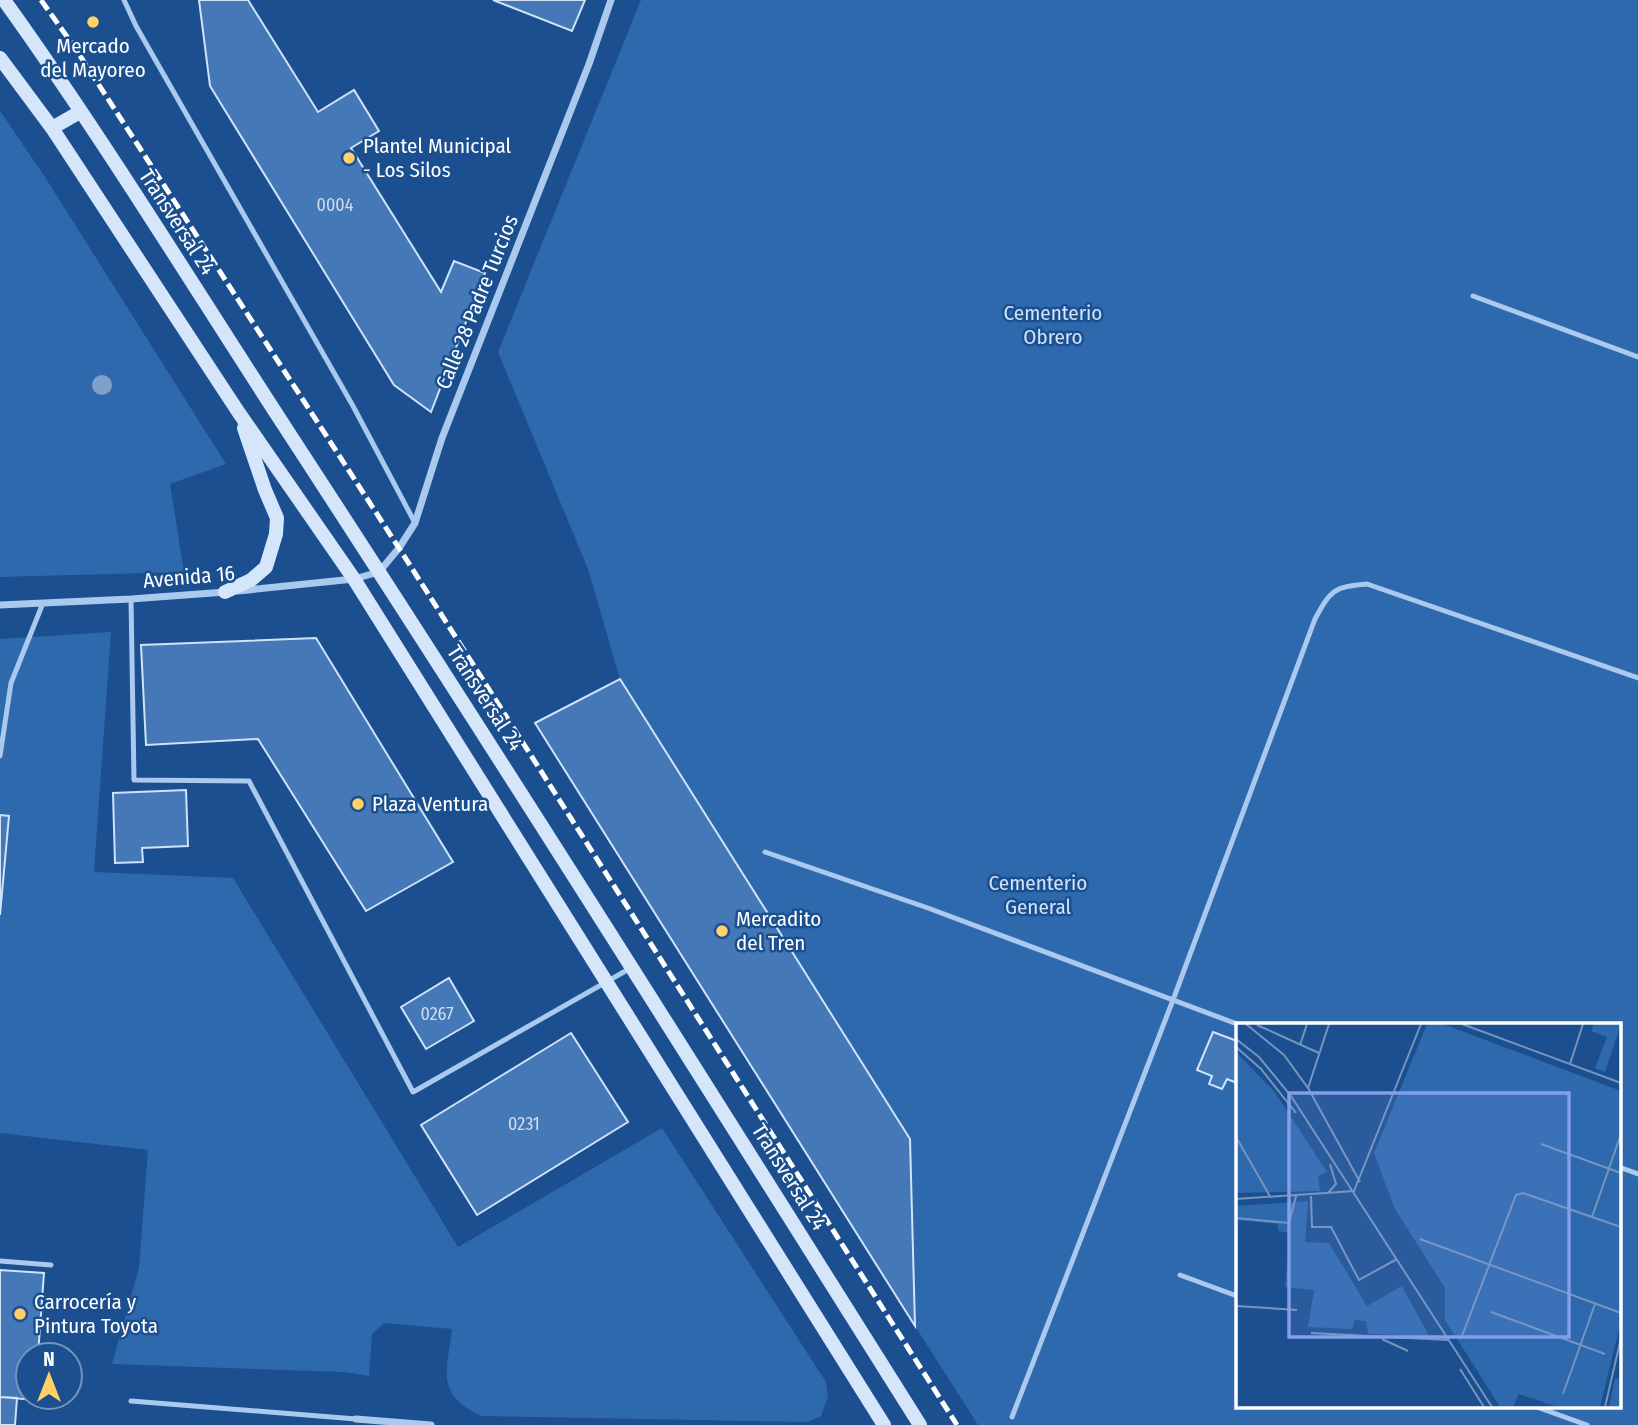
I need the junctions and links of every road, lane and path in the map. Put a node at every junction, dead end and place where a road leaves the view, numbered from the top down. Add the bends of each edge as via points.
1 (4, 0) edge
2 (124, 0) edge
3 (611, 0) edge
4 (0, 58) edge
5 (80, 112) junction
6 (52, 128) junction
7 (1473, 296) dead end
8 (1638, 357) edge
9 (239, 413) junction
10 (415, 523) junction
11 (379, 572) junction
12 (354, 579) junction
13 (225, 592) junction
14 (131, 599) junction
15 (43, 603) junction
16 (0, 605) edge
17 (1638, 678) edge
18 (0, 756) edge
19 (765, 852) dead end
20 (632, 967) junction
21 (607, 983) junction
22 (1173, 1000) junction
23 (1236, 1024) edge
24 (1620, 1167) edge
25 (1638, 1174) edge
26 (0, 1261) edge
27 (51, 1265) dead end
28 (1180, 1275) dead end
29 (1236, 1296) edge
30 (131, 1401) dead end
31 (1540, 1408) edge
32 (1012, 1417) dead end
33 (356, 1419) joint
34 (431, 1425) edge
35 (884, 1425) edge
36 (920, 1425) edge
37 (1587, 1425) edge

1 - 5 main road, Transversal 24
2 - 10 lane
3 - 10 street, Calle 28 Padre Turcios via 442,438
4 - 6 main road
5 - 6 main road
5 - 11 main road, Transversal 24
6 - 9 main road
7 - 8 lane
9 - 12 main road
9 - 13 main road via 277,518 276,534 266,567
10 - 11 street, Calle 28 Padre Turcios
11 - 12 street, Avenida 16
11 - 20 main road, Transversal 24
12 - 13 street, Avenida 16
12 - 21 main road
13 - 14 street, Avenida 16
14 - 15 street, Avenida 16
14 - 21 lane via 134,780 249,781 413,1092
15 - 16 street, Avenida 16
15 - 18 lane via 11,683
17 - 22 lane via 1367,584 1345,586 1329,594 1315,619
19 - 22 lane
20 - 21 lane
20 - 36 main road, Transversal 24
21 - 35 main road
22 - 23 lane
22 - 32 lane
24 - 25 lane
26 - 27 lane
28 - 29 lane
30 - 33 lane
31 - 37 lane
33 - 34 street

